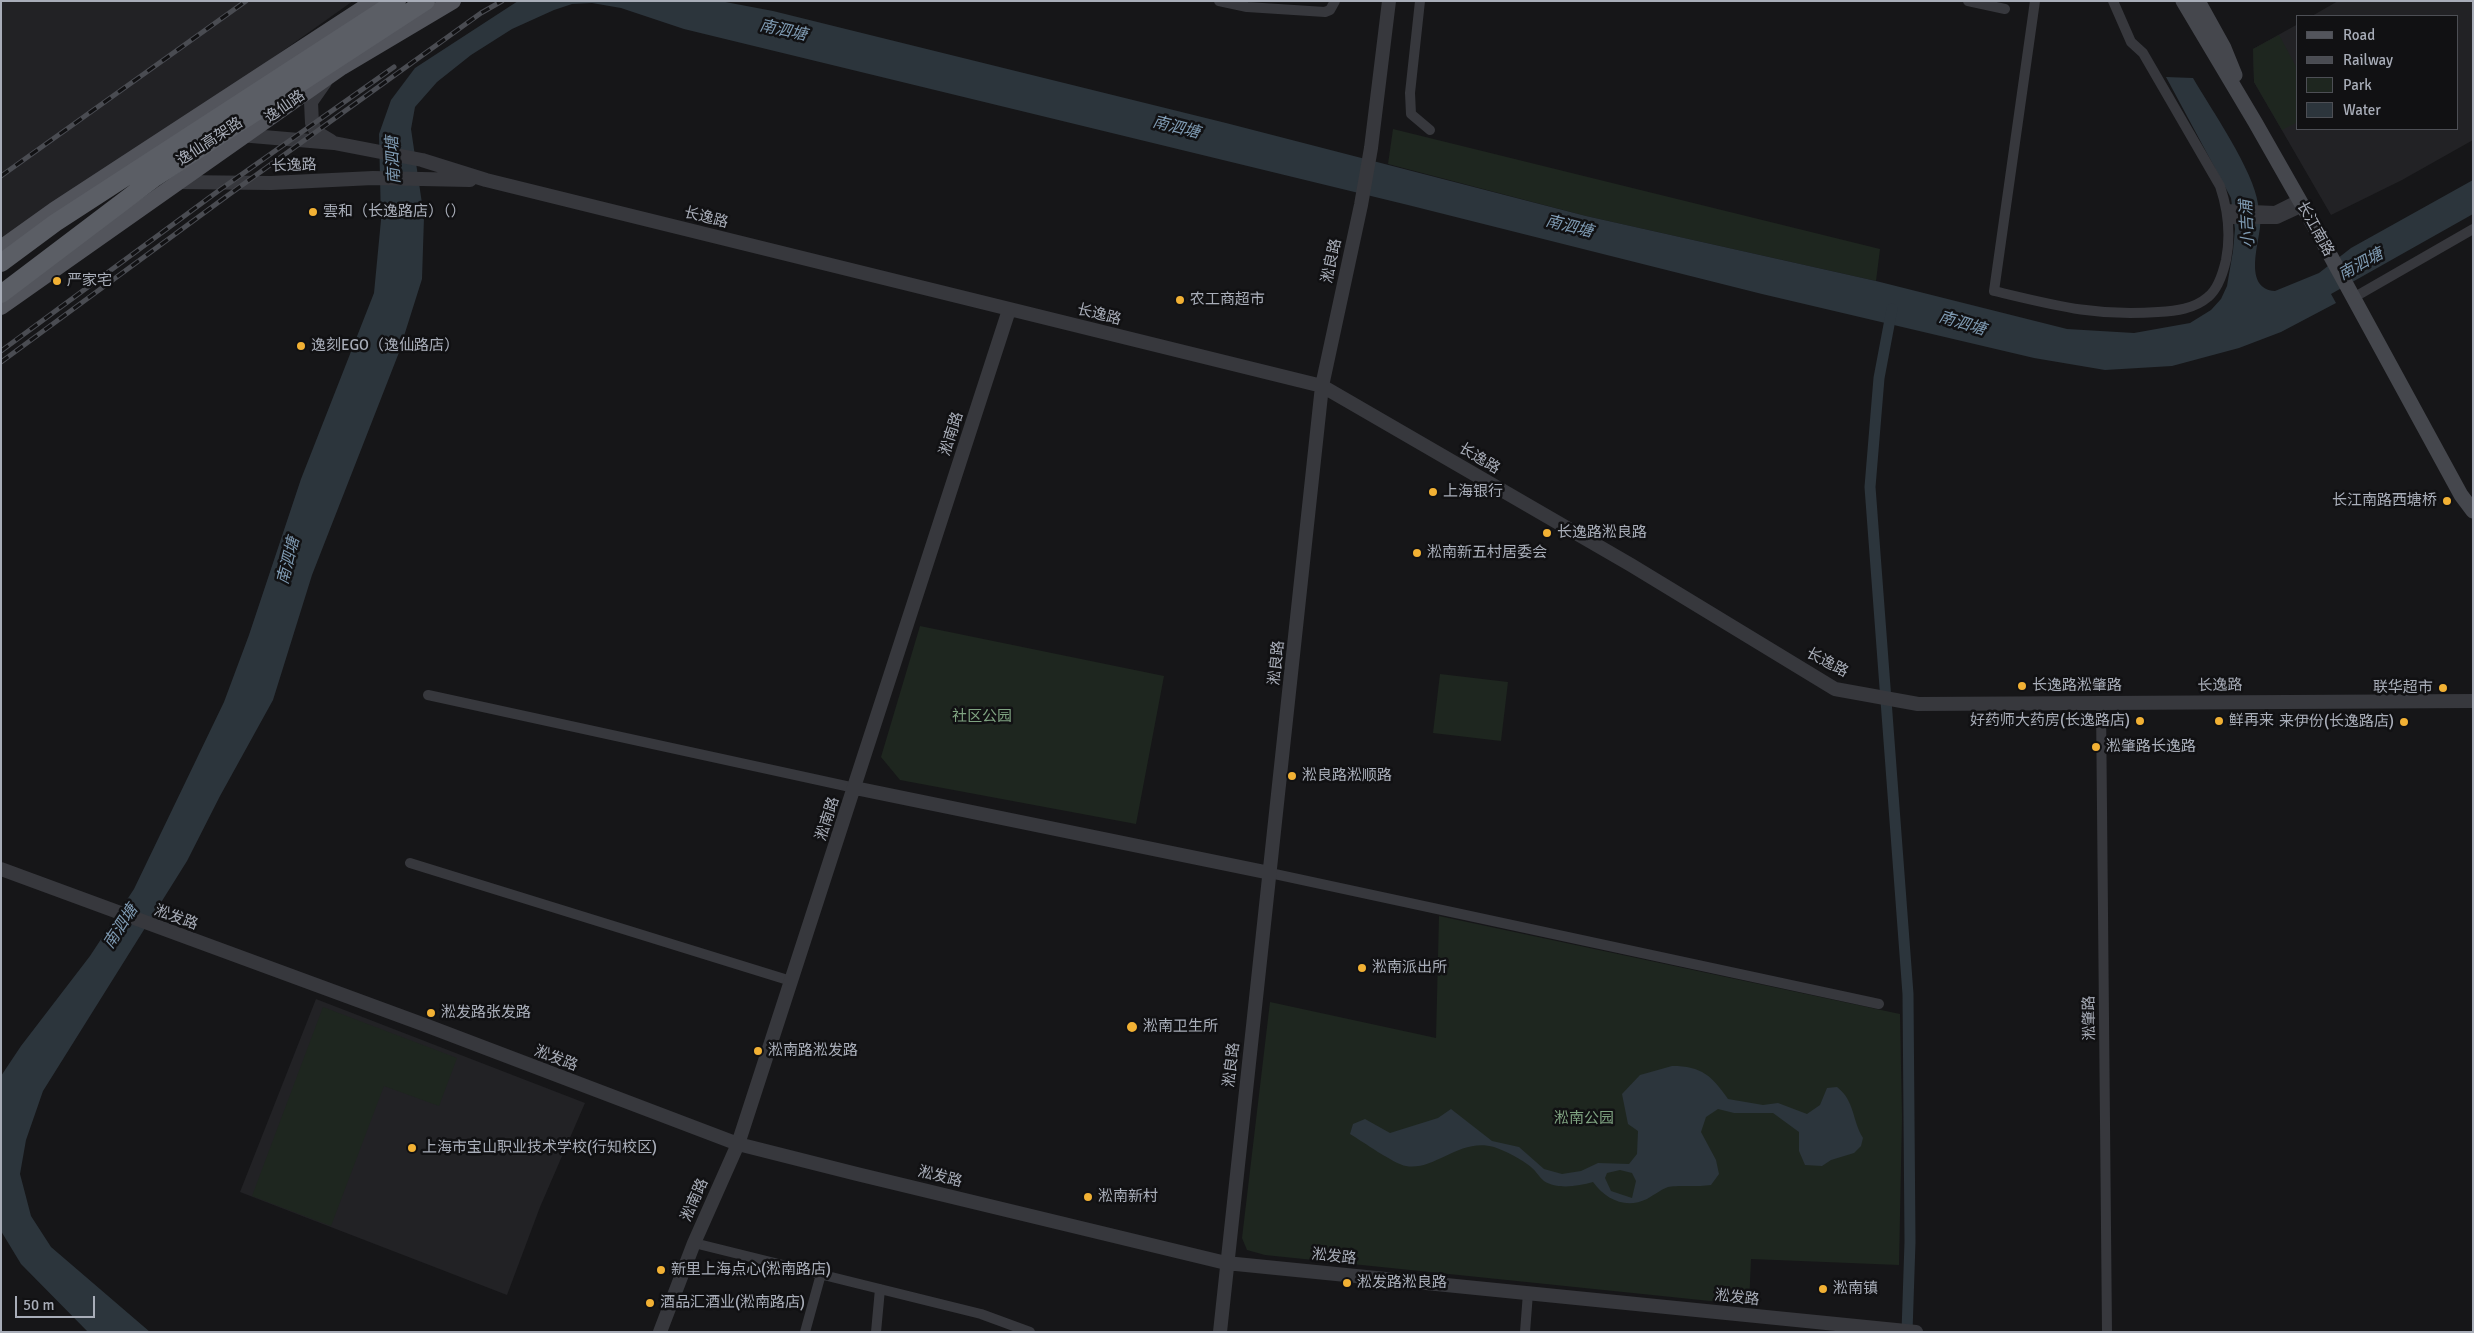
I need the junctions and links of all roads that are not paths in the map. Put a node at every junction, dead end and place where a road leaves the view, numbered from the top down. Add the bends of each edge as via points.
1 (374, 1) edge
2 (397, 1) edge
3 (426, 1) edge
4 (453, 1) edge
5 (1219, 1) edge
6 (1336, 1) edge
7 (1389, 1) edge
8 (1420, 1) edge
9 (1968, 1) edge
10 (2036, 1) edge
11 (2113, 1) edge
12 (2183, 1) edge
13 (2198, 1) edge
14 (2005, 9) dead end
15 (334, 73) junction
16 (2255, 122) junction
17 (187, 123) junction
18 (1430, 130) dead end
19 (244, 136) junction
20 (334, 143) junction
21 (104, 177) junction
22 (486, 180) junction
23 (178, 182) junction
24 (2301, 203) junction
25 (2233, 214) junction
26 (2473, 229) edge
27 (1, 248) edge
28 (1, 263) edge
29 (2350, 292) junction
30 (1, 294) edge
31 (1, 307) edge
32 (1009, 310) junction
33 (1322, 386) junction
34 (2473, 511) edge
35 (428, 695) dead end
36 (2473, 701) edge
37 (2102, 704) junction
38 (855, 788) junction
39 (410, 863) dead end
40 (1, 869) edge
41 (1270, 873) junction
42 (791, 981) junction
43 (1879, 1004) dead end
44 (738, 1144) junction
45 (694, 1243) junction
46 (1226, 1263) junction
47 (821, 1274) junction
48 (880, 1289) junction
49 (1528, 1293) junction
50 (660, 1332) edge
51 (805, 1332) edge
52 (876, 1332) edge
53 (1030, 1332) edge
54 (1220, 1332) edge
55 (1525, 1332) edge
56 (1916, 1332) edge
57 (2107, 1332) edge

1 - 17 main road
2 - 28 highway, 逸仙高架路, bridge via 55,223
3 - 30 highway, 逸仙高架路, bridge via 153,179
4 - 15 main road, 逸仙路
5 - 6 street via 1247,7 1325,12
7 - 33 street, 淞良路 via 1371,148
8 - 18 street via 1410,93 1411,114
9 - 14 street
10 - 25 street via 1994,291 2079,311 2125,315 2184,310 2209,297 2223,275
11 - 25 street via 2131,42 2143,53
12 - 16 main road, 长江南路
13 - 16 main road via 2224,48
15 - 19 main road, 逸仙路
15 - 20 street via 311,102 316,132
16 - 24 main road, 长江南路
17 - 19 street, 长逸路
17 - 21 main road
19 - 20 street, 长逸路
19 - 23 main road, 逸仙路
20 - 22 street, 长逸路 via 422,160
21 - 23 street, 长逸路
21 - 27 main road
22 - 23 street, 长逸路 via 373,178 271,183
22 - 32 street, 长逸路
23 - 31 main road, 逸仙路
24 - 25 street via 2277,219
24 - 29 main road, 长江南路
26 - 29 street
29 - 34 main road, 长江南路
32 - 33 street, 长逸路
32 - 38 street, 淞南路
33 - 37 street, 长逸路 via 1631,565 1835,689 1918,704
33 - 41 street, 淞良路
35 - 38 street
36 - 37 street, 长逸路
37 - 57 street, 淞肇路
38 - 41 street
38 - 42 street, 淞南路
39 - 42 street
40 - 44 street, 淞发路
41 - 43 street
41 - 46 street, 淞良路
42 - 44 street, 淞南路
44 - 45 street, 淞南路
44 - 46 street, 淞发路
45 - 47 street
45 - 50 street, 淞南路
46 - 49 street, 淞发路
46 - 54 street, 淞良路
47 - 48 street
47 - 51 street
48 - 52 street
48 - 53 street via 981,1314
49 - 55 street
49 - 56 street, 淞发路

